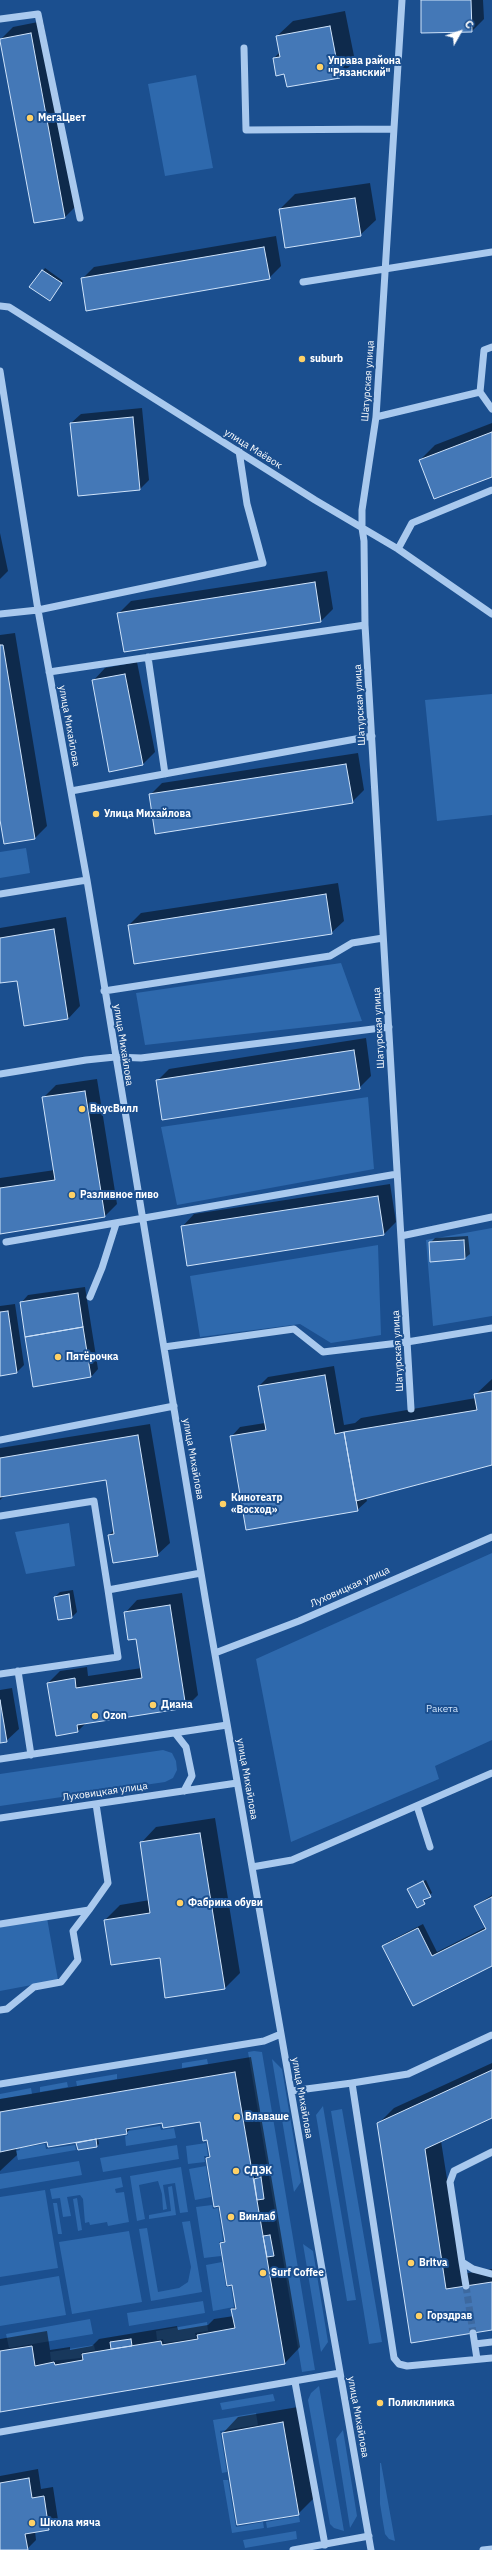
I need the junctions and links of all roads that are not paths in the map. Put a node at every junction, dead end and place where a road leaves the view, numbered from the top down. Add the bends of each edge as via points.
1 (402, 0) edge
2 (0, 19) edge
3 (244, 48) dead end
4 (394, 129) junction
5 (80, 218) dead end
6 (492, 252) edge
7 (386, 268) junction
8 (303, 282) dead end
9 (0, 306) edge
10 (492, 347) edge
11 (0, 371) edge
12 (480, 392) junction
13 (492, 409) edge
14 (376, 417) junction
15 (239, 451) junction
16 (492, 490) edge
17 (362, 528) junction
18 (398, 549) junction
19 (38, 610) junction
20 (0, 614) edge
21 (492, 614) edge
22 (365, 625) junction
23 (148, 657) junction
24 (49, 672) junction
25 (372, 736) junction
26 (165, 774) junction
27 (71, 791) junction
28 (87, 880) junction
29 (0, 894) edge
30 (383, 938) junction
31 (104, 991) junction
32 (389, 1027) junction
33 (115, 1057) junction
34 (0, 1074) edge
35 (397, 1174) junction
36 (492, 1217) edge
37 (142, 1218) junction
38 (116, 1224) junction
39 (401, 1236) junction
40 (6, 1242) dead end
41 (90, 1297) dead end
42 (492, 1328) edge
43 (407, 1342) junction
44 (164, 1347) junction
45 (174, 1406) junction
46 (411, 1409) dead end
47 (0, 1440) edge
48 (0, 1516) edge
49 (492, 1537) edge
50 (201, 1573) junction
51 (108, 1590) junction
52 (215, 1653) junction
53 (18, 1671) junction
54 (0, 1674) edge
55 (227, 1725) junction
56 (175, 1733) junction
57 (31, 1755) junction
58 (0, 1759) edge
59 (492, 1773) edge
60 (237, 1783) junction
61 (184, 1791) junction
62 (96, 1804) junction
63 (417, 1806) junction
64 (0, 1818) edge
65 (430, 1847) dead end
66 (252, 1867) junction
67 (89, 1910) junction
68 (0, 1924) edge
69 (0, 2010) edge
70 (281, 2034) junction
71 (492, 2035) edge
72 (352, 2083) junction
73 (0, 2084) edge
74 (291, 2091) junction
75 (492, 2152) edge
76 (462, 2262) junction
77 (492, 2274) edge
78 (466, 2286) tunnel mouth
79 (473, 2333) tunnel mouth
80 (492, 2342) edge
81 (475, 2344) junction
82 (492, 2358) edge
83 (477, 2359) junction
84 (340, 2373) junction
85 (295, 2382) junction
86 (0, 2432) edge
87 (369, 2536) junction
88 (325, 2544) junction
89 (492, 2548) edge
90 (293, 2550) edge
91 (371, 2550) edge
92 (483, 2550) edge

1 - 4 street, Шатурская улица
2 - 5 street via 38,14
3 - 4 street via 246,130
4 - 7 street, Шатурская улица
6 - 7 street
7 - 8 street
7 - 14 street, Шатурская улица
9 - 15 street, улица Маёвок via 9,307
10 - 12 street via 484,350
11 - 19 street, улица Михайлова
12 - 13 street
12 - 14 street
14 - 17 street, Шатурская улица via 362,510
15 - 17 street, улица Маёвок
15 - 19 street via 247,504 263,563
16 - 18 street via 412,523
17 - 18 street, улица Маёвок
17 - 22 street, Шатурская улица
18 - 21 street, улица Маёвок
19 - 20 street
19 - 24 street, улица Михайлова
22 - 23 street
22 - 25 street, Шатурская улица
23 - 24 street
23 - 26 street
24 - 27 street, улица Михайлова
25 - 26 street
25 - 30 street, Шатурская улица
26 - 27 street
27 - 28 street, улица Михайлова
28 - 29 street
28 - 31 street, улица Михайлова
30 - 31 street via 352,943 330,956
30 - 32 street, Шатурская улица
31 - 33 street, улица Михайлова
32 - 33 street via 141,1058
32 - 35 street, Шатурская улица
33 - 34 street
33 - 37 street, улица Михайлова
35 - 37 street
35 - 39 street, Шатурская улица
36 - 39 street
37 - 38 street
37 - 44 street, улица Михайлова
38 - 40 street
38 - 41 street
39 - 43 street, Шатурская улица
42 - 43 street
43 - 44 street via 323,1352 294,1329
43 - 46 street, Шатурская улица
44 - 45 street, улица Михайлова
45 - 47 street
45 - 50 street, улица Михайлова
48 - 51 street via 94,1501
49 - 52 street, Луховицкая улица via 299,1620
50 - 51 street
50 - 52 street, улица Михайлова
51 - 53 street via 118,1657
52 - 55 street, улица Михайлова
53 - 54 street
53 - 57 street
55 - 56 street
55 - 60 street, улица Михайлова
56 - 57 street
56 - 61 street via 186,1747 192,1776
57 - 58 street
59 - 63 street
60 - 61 street, Луховицкая улица
60 - 66 street, улица Михайлова
61 - 62 street, Луховицкая улица
62 - 64 street, Луховицкая улица
62 - 67 street via 108,1883
63 - 65 street
63 - 66 street via 292,1860
66 - 70 street, улица Михайлова
67 - 68 street
67 - 69 street via 73,1931 78,1960 61,1982 34,1986 7,2009
70 - 73 street via 264,2041
70 - 74 street, улица Михайлова
71 - 72 street via 408,2074
72 - 74 street
72 - 83 street via 394,2358 407,2366
74 - 84 street, улица Михайлова
75 - 76 street via 460,2167 451,2176
76 - 77 street via 473,2269
76 - 78 street
79 - 81 street
80 - 81 street
81 - 83 street
82 - 83 street
84 - 85 street
84 - 87 street, улица Михайлова
85 - 86 street
85 - 88 street
87 - 88 street
87 - 91 street, улица Михайлова
88 - 90 street
89 - 92 street

